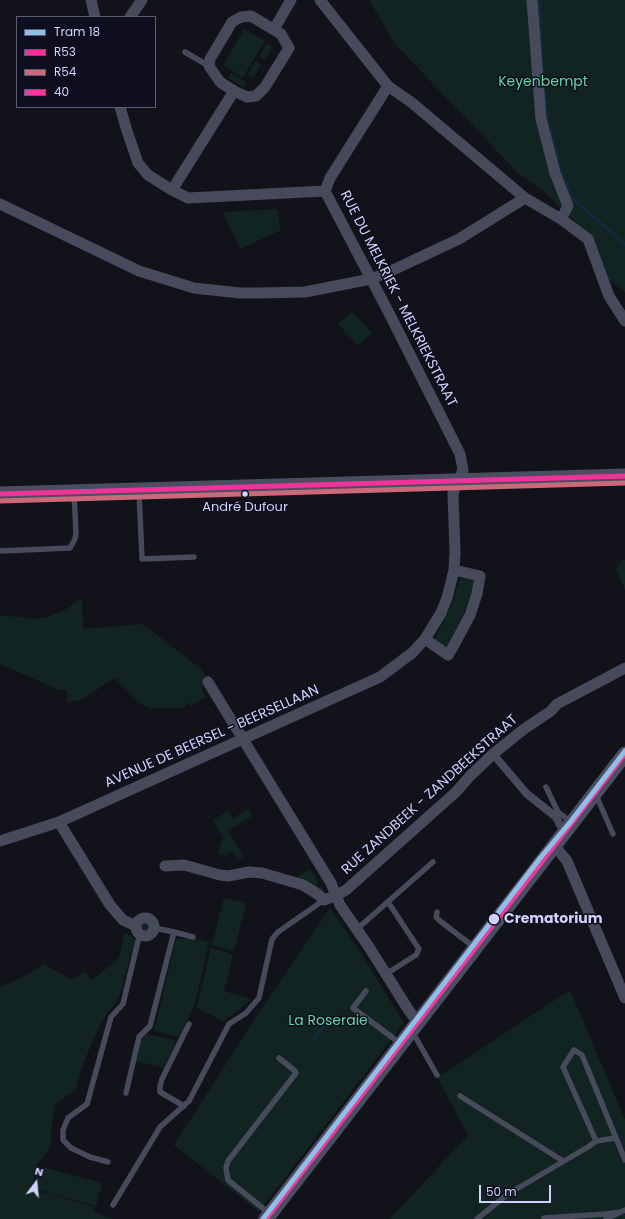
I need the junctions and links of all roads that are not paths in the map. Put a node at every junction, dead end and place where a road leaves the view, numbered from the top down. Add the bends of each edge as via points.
1 (90, 0) edge
2 (142, 0) edge
3 (291, 0) edge
4 (320, 0) edge
5 (532, 0) edge
6 (96, 16) edge
7 (131, 16) edge
8 (274, 29) junction
9 (185, 52) dead end
10 (209, 66) junction
11 (388, 86) junction
12 (234, 91) junction
13 (120, 108) edge
14 (172, 190) junction
15 (326, 191) junction
16 (525, 198) junction
17 (0, 204) edge
18 (561, 219) junction
19 (371, 279) junction
20 (625, 321) edge
21 (625, 476) edge
22 (458, 481) junction
23 (139, 490) junction
24 (74, 492) junction
25 (0, 494) edge
26 (0, 551) edge
27 (194, 557) dead end
28 (454, 570) junction
29 (425, 638) junction
30 (625, 668) edge
31 (208, 682) dead end
32 (244, 739) junction
33 (493, 754) junction
34 (625, 754) edge
35 (546, 787) dead end
36 (595, 793) junction
37 (59, 822) junction
38 (567, 825) junction
39 (613, 834) dead end
40 (0, 841) edge
41 (554, 845) junction
42 (433, 862) dead end
43 (165, 866) dead end
44 (337, 895) junction
45 (324, 900) junction
46 (388, 902) junction
47 (437, 912) dead end
48 (154, 928) junction
49 (357, 929) junction
50 (138, 930) junction
51 (174, 932) junction
52 (193, 937) dead end
53 (474, 948) junction
54 (386, 974) junction
55 (366, 991) dead end
56 (625, 998) edge
57 (419, 1021) junction
58 (189, 1024) dead end
59 (405, 1039) junction
60 (279, 1058) dead end
61 (437, 1075) dead end
62 (126, 1093) dead end
63 (460, 1096) dead end
64 (184, 1106) junction
65 (616, 1138) junction
66 (596, 1141) junction
67 (625, 1160) edge
68 (563, 1161) junction
69 (108, 1162) dead end
70 (113, 1205) dead end
71 (623, 1211) edge
72 (268, 1216) edge
73 (544, 1218) dead end
74 (477, 1219) edge
75 (606, 1219) edge

1 - 6 street
2 - 7 street
3 - 8 street
4 - 11 street
5 - 18 street via 541,119 555,173 568,206
8 - 10 street via 251,16 241,17 232,22 210,59
8 - 12 street via 281,34 289,48 265,87 256,96 247,97
9 - 10 lane
10 - 12 street via 220,82
11 - 15 street, RUE DU MELKRIEK - MELKRIEKSTRAAT via 330,178
11 - 16 street via 411,102
12 - 14 street
13 - 14 street via 138,163 148,175
14 - 15 street via 188,198
15 - 19 street, RUE DU MELKRIEK - MELKRIEKSTRAAT
16 - 18 street
16 - 19 street via 459,239
17 - 19 street via 139,271 194,288 240,293 305,292
18 - 20 street via 588,239 610,296
19 - 22 street, RUE DU MELKRIEK - MELKRIEKSTRAAT via 460,454 463,470
21 - 22 main road
22 - 23 main road
22 - 28 street, AVENUE DE BEERSEL - BEERSELLAAN via 453,493
23 - 24 main road
23 - 27 lane via 142,559
24 - 25 main road
24 - 26 lane via 76,533 70,548
28 - 29 street, AVENUE DE BEERSEL - BEERSELLAAN via 441,613
28 - 29 street via 480,576 470,615 448,655
29 - 32 street, AVENUE DE BEERSEL - BEERSELLAAN via 412,653 380,677
30 - 33 street, RUE ZANDBEEK - ZANDBEEKSTRAAT via 557,704
31 - 32 street
32 - 37 street, AVENUE DE BEERSEL - BEERSELLAAN
32 - 44 street
33 - 38 street via 527,794 556,817 560,825
33 - 44 street, RUE ZANDBEEK - ZANDBEEKSTRAAT via 456,792 346,890
34 - 36 main road
35 - 38 lane
36 - 38 main road
36 - 39 lane
37 - 40 street, AVENUE DE BEERSEL - BEERSELLAAN
37 - 50 street via 110,905 123,920
38 - 41 main road
41 - 53 main road
41 - 56 street via 567,861
42 - 46 lane
43 - 45 street via 184,865 228,876 249,872 262,874 303,885
44 - 45 street, RUE ZANDBEEK - ZANDBEEKSTRAAT
44 - 49 street via 340,905
45 - 64 lane via 272,939 259,998 246,1013 229,1024
46 - 49 lane
46 - 54 lane via 419,949 416,955
47 - 53 lane via 436,916 440,921
48 - 50 street via 148,936
48 - 50 street via 152,921 146,918 139,920
48 - 51 lane
49 - 54 street
50 - 69 lane via 138,941 122,1004 111,1017 86,1104 68,1118 63,1130 63,1140 71,1148
51 - 52 lane
51 - 62 lane via 150,1026 139,1037
53 - 57 main road
54 - 57 street via 412,1015
55 - 59 lane via 353,1008
57 - 59 main road
58 - 64 lane via 162,1079 159,1094
59 - 61 lane via 416,1038
59 - 72 main road
60 - 72 lane via 296,1073 228,1161 226,1168 228,1180
63 - 68 lane
64 - 70 lane via 160,1127
65 - 66 lane
65 - 66 lane via 582,1055 574,1050 563,1067
65 - 67 lane
66 - 68 lane
68 - 74 lane via 508,1194
71 - 73 lane
71 - 75 lane

